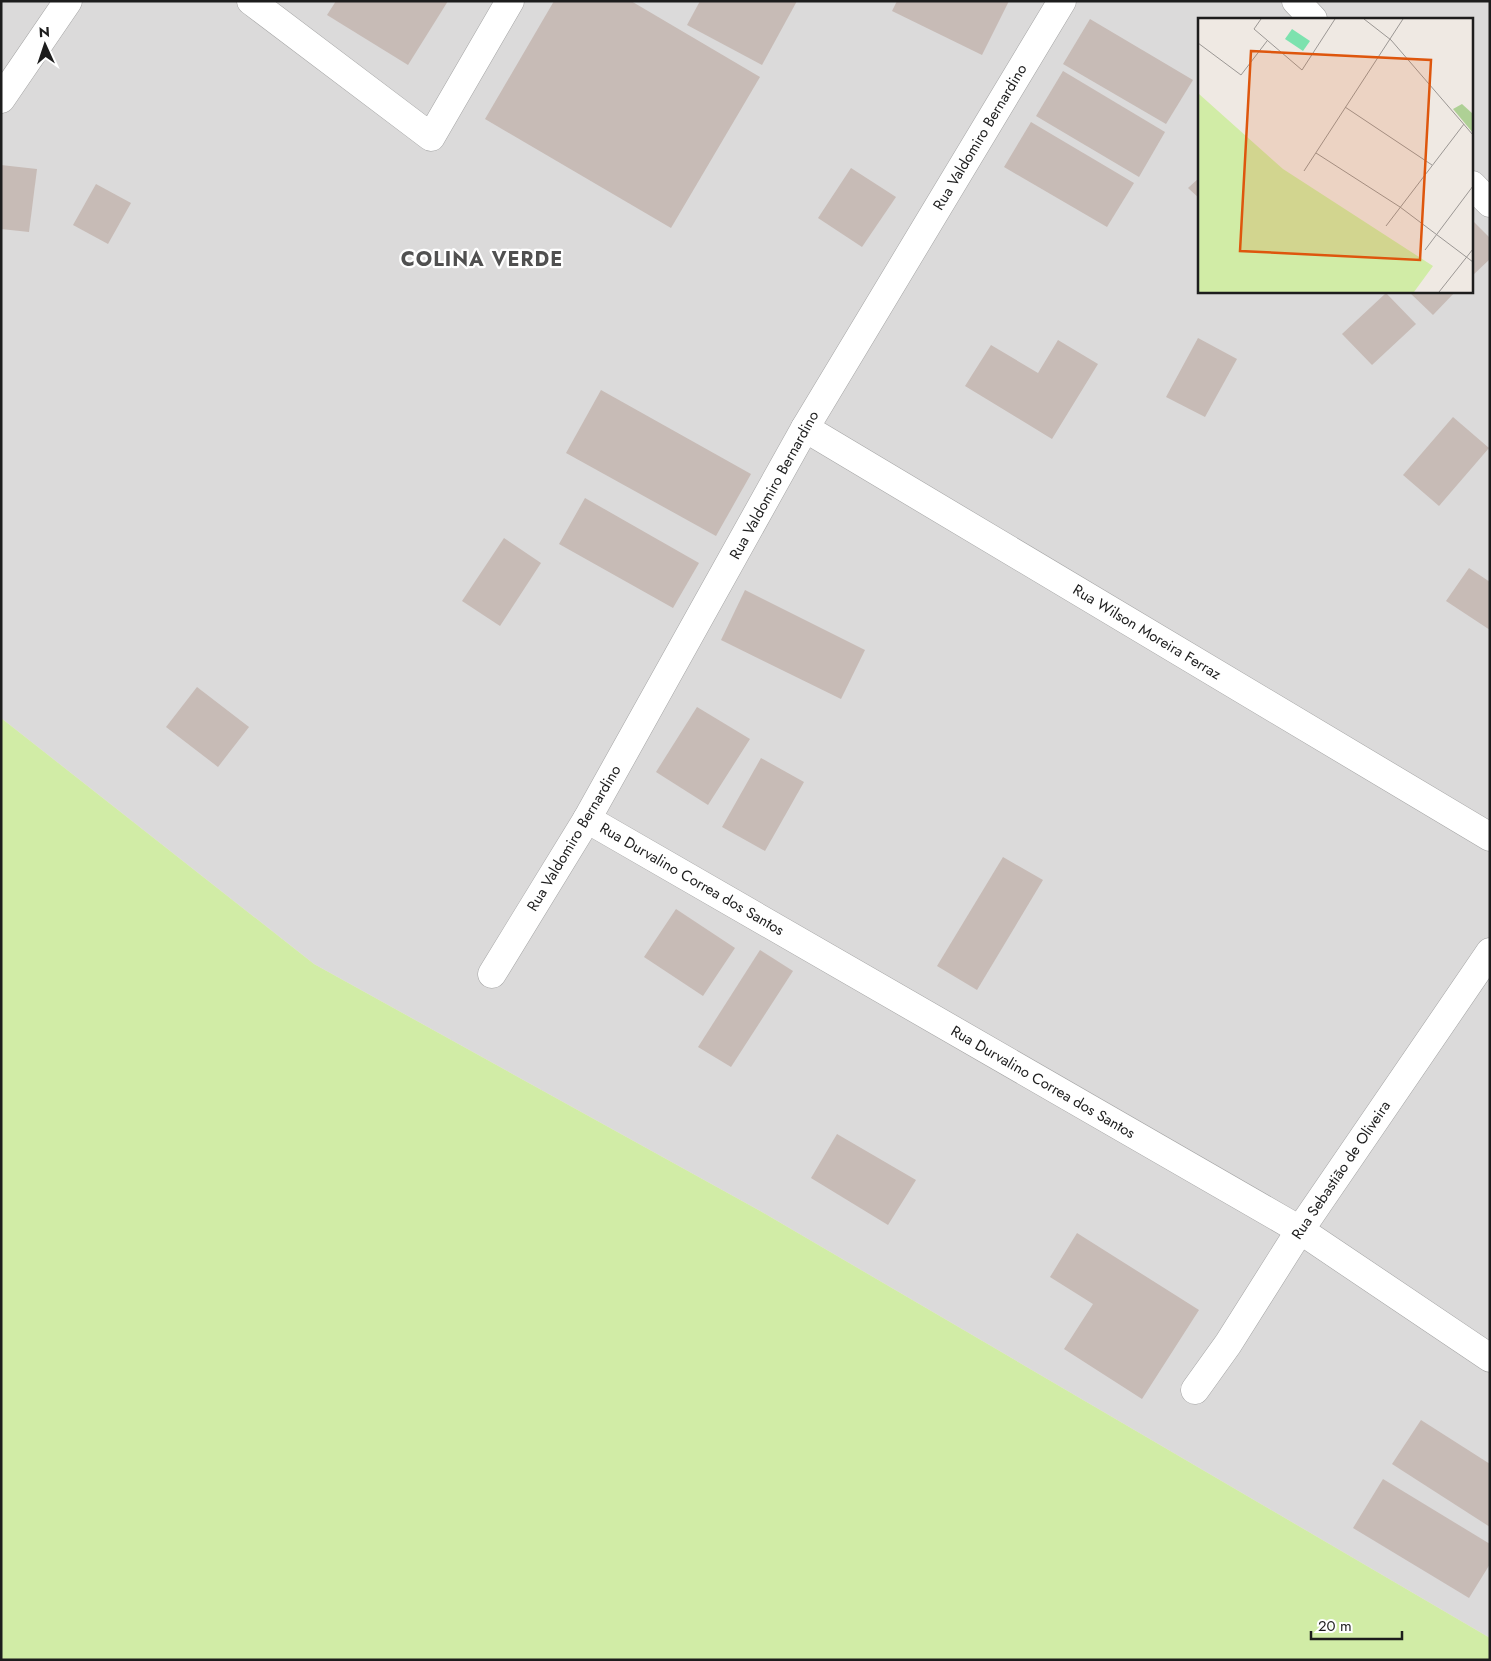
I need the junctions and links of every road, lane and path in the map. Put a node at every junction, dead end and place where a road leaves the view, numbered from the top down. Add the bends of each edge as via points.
1 (68, 1) edge
2 (251, 1) edge
3 (510, 1) edge
4 (1062, 1) edge
5 (1296, 1) edge
6 (1312, 18) edge
7 (1, 99) edge
8 (1474, 187) edge
9 (1490, 203) edge
10 (805, 428) junction
11 (587, 819) junction
12 (1490, 837) edge
13 (1490, 952) edge
14 (492, 974) dead end
15 (1300, 1230) junction
16 (1490, 1358) edge
17 (1195, 1390) dead end

1 - 7 street
2 - 3 street via 431,137
4 - 10 street, Rua Valdomiro Bernardino
5 - 6 street
8 - 9 street
10 - 11 street, Rua Valdomiro Bernardino
10 - 12 street, Rua Wilson Moreira Ferraz
11 - 14 street, Rua Valdomiro Bernardino
11 - 15 street, Rua Durvalino Correa dos Santos
13 - 15 street, Rua Sebastião de Oliveira
15 - 16 street, Rua Durvalino Correa dos Santos
15 - 17 street, Rua Sebastião de Oliveira

